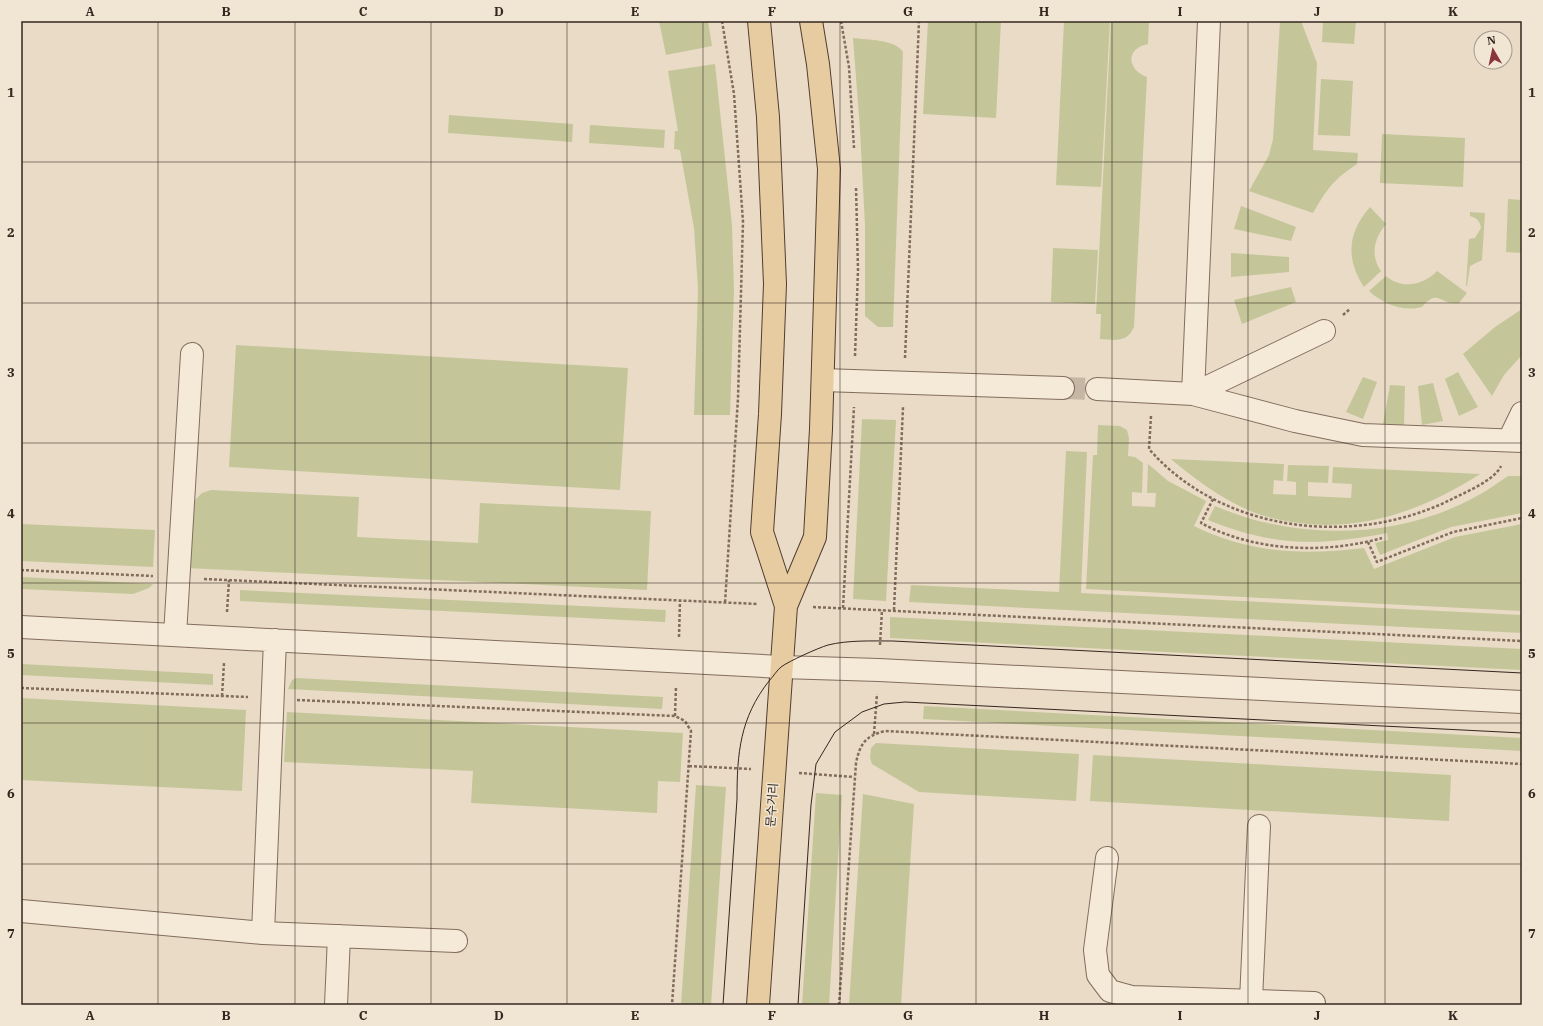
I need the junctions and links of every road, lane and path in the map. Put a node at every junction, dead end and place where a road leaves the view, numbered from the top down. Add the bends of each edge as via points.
1 (722, 21) edge
2 (759, 21) edge
3 (811, 21) edge
4 (841, 21) edge
5 (919, 21) edge
6 (1209, 21) edge
7 (854, 152) dead end
8 (856, 182) dead end
9 (1324, 331) dead end
10 (192, 354) dead end
11 (823, 380) junction
12 (855, 381) junction
13 (904, 383) junction
14 (1063, 388) tunnel mouth
15 (1097, 389) tunnel mouth
16 (1152, 392) junction
17 (1193, 394) junction
18 (1522, 413) edge
19 (1516, 440) edge
20 (1213, 499) junction
21 (1522, 518) edge
22 (1382, 538) dead end
23 (1368, 542) junction
24 (21, 570) edge
25 (159, 577) dead end
26 (198, 578) dead end
27 (680, 601) dead end
28 (725, 603) dead end
29 (786, 606) junction
30 (842, 608) dead end
31 (882, 610) dead end
32 (894, 610) junction
33 (21, 626) edge
34 (175, 635) junction
35 (275, 640) junction
36 (1522, 641) edge
37 (781, 667) junction
38 (21, 688) edge
39 (254, 698) dead end
40 (294, 699) dead end
41 (1522, 702) edge
42 (1522, 764) edge
43 (1259, 826) dead end
44 (1107, 858) dead end
45 (21, 911) edge
46 (263, 933) junction
47 (339, 936) junction
48 (456, 941) dead end
49 (1251, 1000) junction
50 (1132, 1001) edge
51 (1278, 1003) edge
52 (1314, 1003) dead end
53 (336, 1005) edge
54 (672, 1005) edge
55 (758, 1005) edge
56 (839, 1005) edge

1 - 28 path via 734,94 743,222 738,398
2 - 29 main road via 768,117 775,284 762,532
3 - 11 main road via 818,64 828,169
4 - 7 path via 848,67
5 - 13 path
6 - 17 street
8 - 12 path via 858,270
9 - 17 street
10 - 34 street
11 - 12 street
11 - 29 main road via 815,537
12 - 13 street
12 - 30 path
13 - 14 street
13 - 32 path
15 - 16 street
16 - 17 street
16 - 20 path via 1149,449 1174,474
17 - 19 street via 1295,421 1364,435
18 - 19 street
19 - 20 path via 1494,475 1471,490 1425,511 1363,526 1286,524 1259,518
20 - 23 path via 1201,523 1229,535 1282,546 1309,548
21 - 23 path via 1453,532 1377,562
22 - 23 path
24 - 25 path
26 - 27 path
29 - 37 main road, 문수거리
31 - 32 path
32 - 36 path
33 - 34 street
34 - 35 street
35 - 37 street
35 - 46 street
37 - 41 street
37 - 55 main road, 문수거리
38 - 39 path
40 - 54 path via 675,716 685,721 691,730
42 - 56 path via 885,731 874,734 860,746 856,763
43 - 49 street
44 - 50 street via 1095,950 1098,975 1110,991
45 - 46 street
46 - 47 street
47 - 48 street
47 - 53 street
49 - 50 street
49 - 51 street
51 - 52 street

